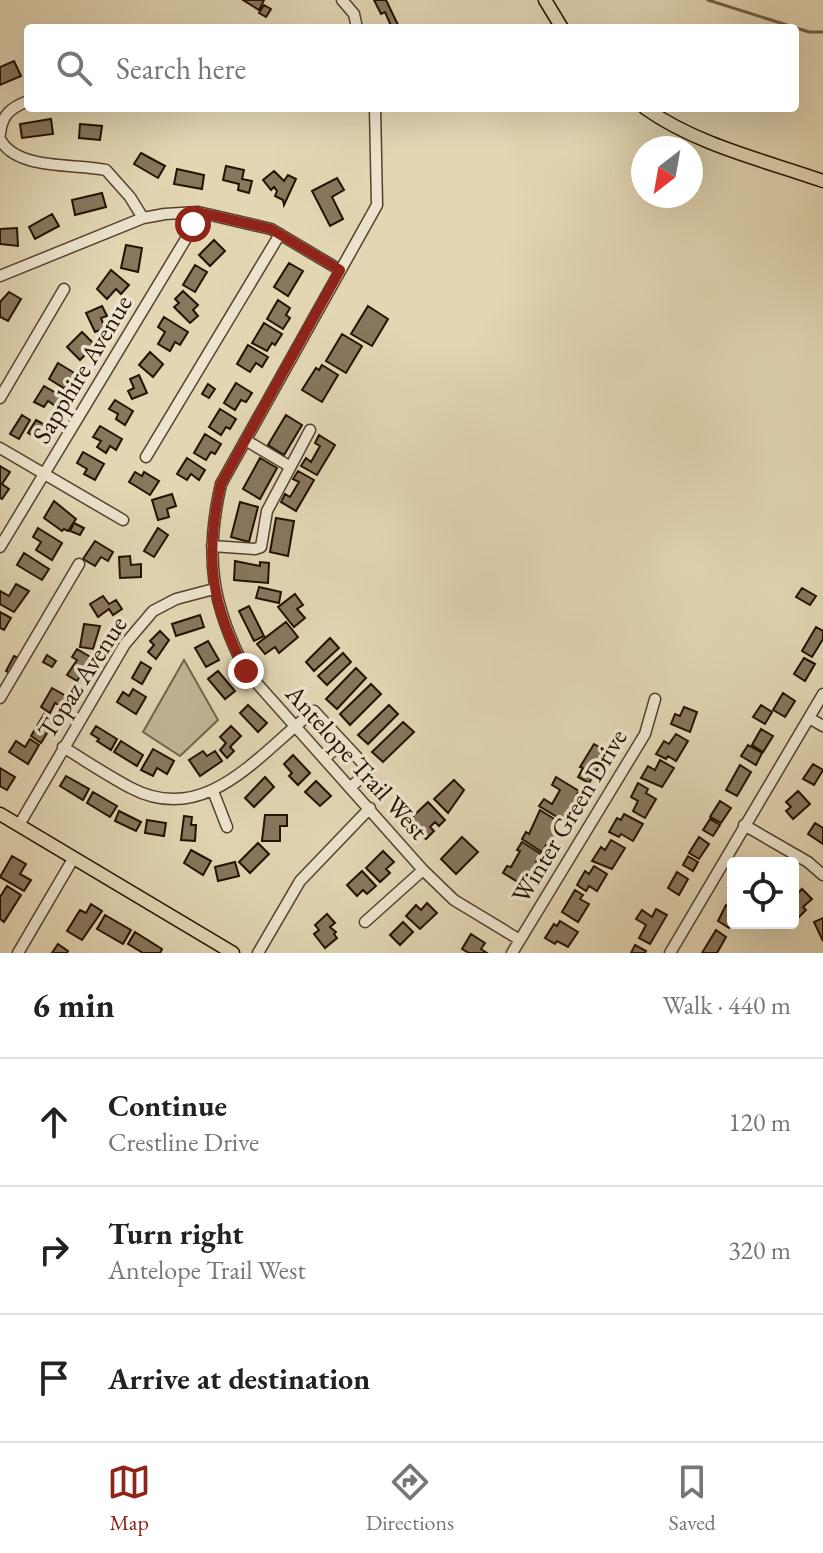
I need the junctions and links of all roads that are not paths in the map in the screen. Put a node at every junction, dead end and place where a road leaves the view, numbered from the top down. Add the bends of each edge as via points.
1 (342, 0) edge
2 (545, 0) edge
3 (356, 24) edge
4 (560, 24) edge
5 (24, 103) edge
6 (375, 112) edge
7 (652, 112) edge
8 (0, 137) edge
9 (823, 181) edge
10 (198, 212) junction
11 (143, 218) junction
12 (280, 234) junction
13 (340, 270) junction
14 (0, 276) edge
15 (64, 289) dead end
16 (0, 398) edge
17 (310, 430) dead end
18 (247, 441) junction
19 (0, 448) edge
20 (146, 457) dead end
21 (289, 466) junction
22 (44, 474) junction
23 (123, 520) dead end
24 (212, 546) junction
25 (0, 547) edge
26 (79, 564) dead end
27 (214, 589) junction
28 (823, 694) edge
29 (0, 698) edge
30 (655, 699) dead end
31 (809, 718) junction
32 (295, 725) junction
33 (823, 726) edge
34 (343, 742) junction
35 (63, 747) junction
36 (325, 758) junction
37 (351, 787) junction
38 (213, 791) junction
39 (370, 808) junction
40 (0, 814) edge
41 (19, 825) junction
42 (744, 825) junction
43 (227, 827) dead end
44 (73, 859) junction
45 (423, 870) junction
46 (823, 875) edge
47 (365, 922) dead end
48 (520, 940) junction
49 (18, 953) edge
50 (233, 953) edge
51 (258, 953) edge
52 (512, 953) edge
53 (670, 953) edge

1 - 3 street
2 - 4 main road
5 - 8 street via 11,108
6 - 13 street, Antelope Trail West via 377,205
7 - 9 main road via 721,147
8 - 11 street via 5,149 29,161 106,170
10 - 11 street
10 - 12 street
10 - 22 street, Sapphire Avenue
11 - 14 street
12 - 13 street
12 - 20 street
13 - 18 street, Antelope Trail West
15 - 16 street
17 - 21 street
18 - 21 street
18 - 24 street, Antelope Trail West via 221,484
19 - 22 street
21 - 24 street via 267,511 261,547
22 - 23 street
22 - 25 street, Sapphire Avenue
24 - 27 street, Antelope Trail West
26 - 29 street
27 - 32 street, Antelope Trail West via 227,634 246,671
27 - 35 street, Topaz Avenue via 153,611 125,644
28 - 31 street
30 - 48 street, Winter Green Drive via 645,734
31 - 33 street
31 - 42 street
32 - 34 street via 314,711
32 - 36 street, Antelope Trail West
32 - 38 street via 252,765
34 - 36 street
34 - 37 street via 369,770
35 - 38 street via 133,790 153,796 194,798
35 - 41 street, Topaz Avenue
36 - 37 street, Antelope Trail West
37 - 39 street, Antelope Trail West
38 - 43 street
39 - 45 street, Antelope Trail West
39 - 51 street via 300,881
40 - 41 main road
41 - 44 main road
42 - 46 street
42 - 53 street
44 - 49 street
44 - 50 main road
45 - 47 street
45 - 48 street, Antelope Trail West via 454,900
48 - 52 street, Winter Green Drive

